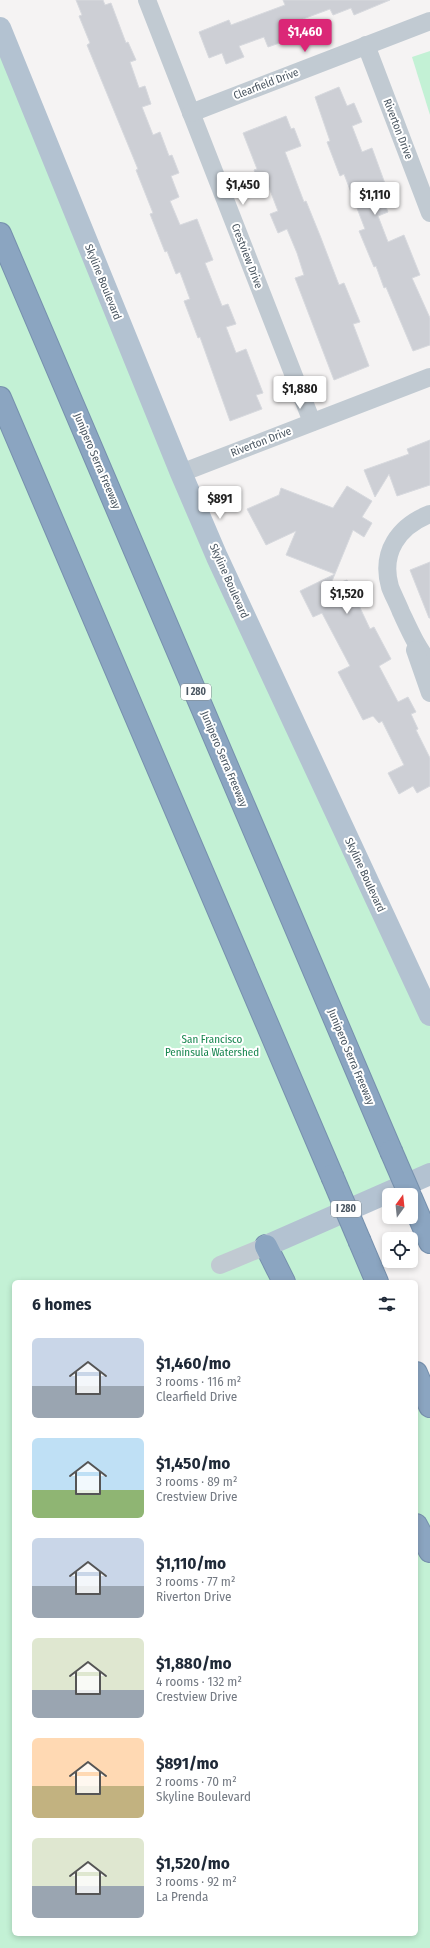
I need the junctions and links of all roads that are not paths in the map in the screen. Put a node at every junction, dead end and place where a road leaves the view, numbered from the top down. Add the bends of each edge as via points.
1 (147, 0) edge
2 (430, 21) edge
3 (0, 28) edge
4 (366, 45) junction
5 (191, 113) junction
6 (430, 213) edge
7 (0, 234) edge
8 (430, 377) edge
9 (0, 398) edge
10 (312, 422) junction
11 (181, 473) junction
12 (430, 514) edge
13 (408, 628) junction
14 (430, 663) edge
15 (430, 693) edge
16 (430, 1015) edge
17 (430, 1174) edge
18 (407, 1188) edge
19 (418, 1214) edge
20 (430, 1242) edge
21 (266, 1246) junction
22 (220, 1264) dead end
23 (283, 1280) edge
24 (376, 1280) edge
25 (418, 1378) edge
26 (430, 1406) edge
27 (418, 1529) edge
28 (430, 1551) edge

1 - 5 street, Crestview Drive
2 - 4 street, Clearfield Drive
3 - 11 main road, Skyline Boulevard
4 - 5 street, Clearfield Drive
4 - 6 street, Riverton Drive
5 - 10 street, Crestview Drive
7 - 18 highway, Junipero Serra Freeway / I 280, bridge
8 - 10 street, Riverton Drive
9 - 24 highway, I 280, bridge
10 - 11 street, Riverton Drive
11 - 16 main road, Skyline Boulevard via 223,571
12 - 13 street via 404,528 392,546 388,566 390,586
13 - 14 street
13 - 15 street
17 - 21 main road
19 - 20 highway, Junipero Serra Freeway / I 280
21 - 22 street
21 - 23 highway
25 - 26 highway
27 - 28 highway

